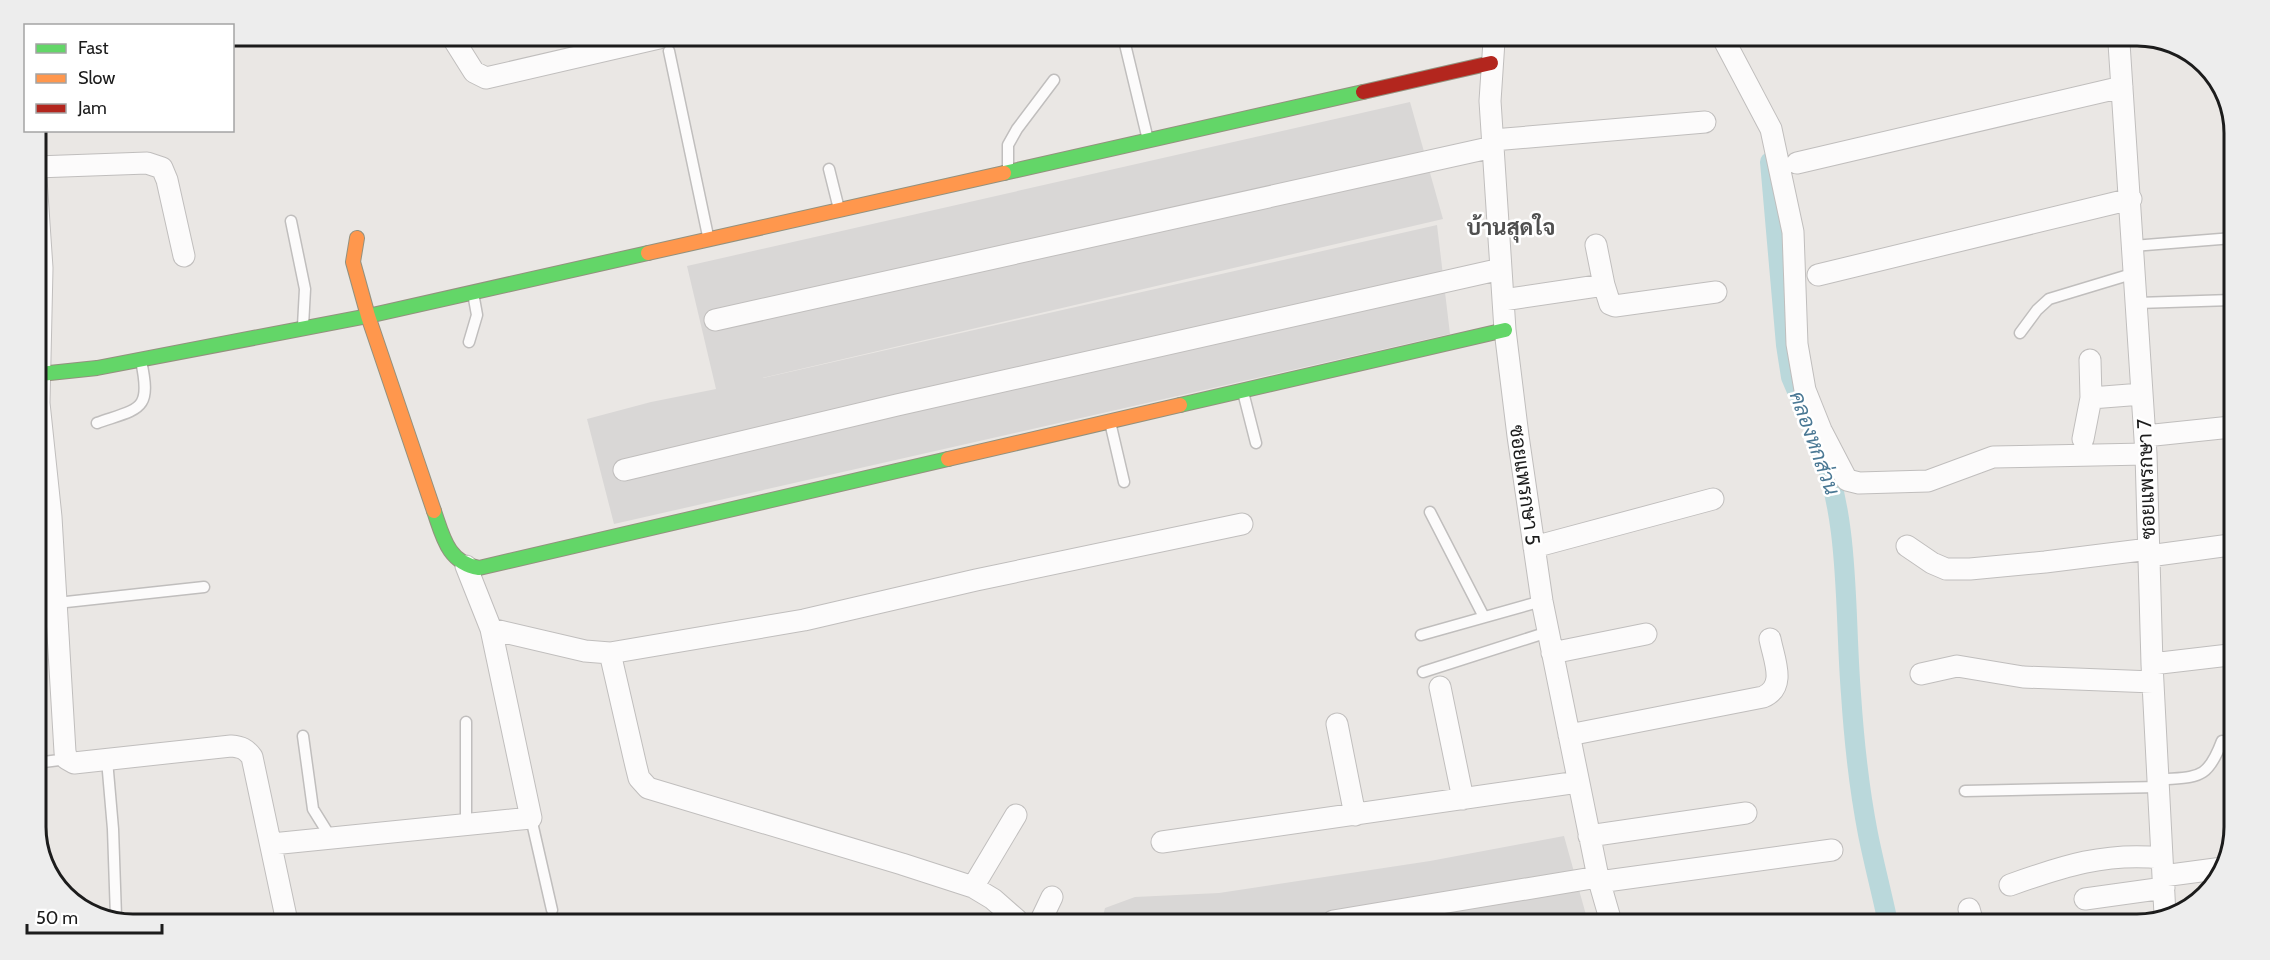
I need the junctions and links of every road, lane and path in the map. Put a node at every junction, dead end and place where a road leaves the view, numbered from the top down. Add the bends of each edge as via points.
1 (458, 47) edge
2 (648, 47) edge
3 (665, 47) edge
4 (1126, 47) edge
5 (1493, 47) edge
6 (1728, 47) edge
7 (2119, 47) edge
8 (1491, 63) junction
9 (1054, 80) dead end
10 (2122, 87) junction
11 (1705, 122) dead end
12 (1148, 140) junction
13 (1493, 143) junction
14 (1797, 164) dead end
15 (47, 167) edge
16 (829, 169) dead end
17 (1009, 172) junction
18 (2131, 199) junction
19 (839, 210) junction
20 (291, 221) dead end
21 (357, 238) dead end
22 (2223, 239) edge
23 (708, 240) junction
24 (1596, 245) dead end
25 (2133, 246) junction
26 (184, 256) dead end
27 (1501, 269) junction
28 (2134, 273) junction
29 (1818, 275) dead end
30 (1604, 285) junction
31 (1716, 292) dead end
32 (473, 293) junction
33 (1503, 300) junction
34 (2223, 300) edge
35 (2137, 303) junction
36 (368, 316) junction
37 (715, 320) dead end
38 (303, 330) junction
39 (1505, 330) junction
40 (2020, 333) dead end
41 (470, 342) dead end
42 (141, 360) junction
43 (2090, 360) dead end
44 (47, 373) edge
45 (1243, 391) junction
46 (2142, 394) junction
47 (2091, 398) junction
48 (1110, 422) junction
49 (97, 423) dead end
50 (2223, 429) edge
51 (2083, 439) dead end
52 (1256, 443) dead end
53 (2146, 445) junction
54 (624, 470) dead end
55 (47, 479) edge
56 (1124, 482) dead end
57 (1713, 499) dead end
58 (1430, 512) dead end
59 (1242, 524) dead end
60 (1907, 546) dead end
61 (2224, 546) edge
62 (1534, 547) junction
63 (2149, 553) junction
64 (466, 566) junction
65 (204, 587) dead end
66 (1542, 601) junction
67 (57, 603) junction
68 (1484, 617) junction
69 (491, 629) junction
70 (1421, 634) dead end
71 (1646, 634) dead end
72 (1770, 639) dead end
73 (1550, 642) junction
74 (610, 653) junction
75 (2224, 656) edge
76 (1423, 672) dead end
77 (2152, 673) junction
78 (1921, 674) dead end
79 (1440, 687) dead end
80 (466, 722) dead end
81 (1337, 724) dead end
82 (1569, 735) junction
83 (303, 736) dead end
84 (2222, 741) dead end
85 (68, 759) junction
86 (107, 760) junction
87 (47, 762) edge
88 (1578, 782) junction
89 (2158, 784) junction
90 (1965, 791) dead end
91 (1463, 800) junction
92 (1746, 813) dead end
93 (1016, 815) dead end
94 (1355, 815) junction
95 (531, 818) junction
96 (466, 825) junction
97 (1589, 836) junction
98 (331, 838) junction
99 (1162, 842) dead end
100 (272, 844) junction
101 (1832, 850) dead end
102 (2212, 869) edge
103 (2163, 874) junction
104 (1598, 880) junction
105 (977, 881) junction
106 (2010, 885) dead end
107 (1052, 897) dead end
108 (2085, 898) dead end
109 (2165, 909) edge
110 (552, 910) dead end
111 (116, 912) edge
112 (285, 914) edge
113 (1010, 914) edge
114 (1044, 914) edge
115 (1378, 914) edge
116 (1609, 914) edge

1 - 2 street via 474,72 486,78
3 - 23 lane
4 - 12 lane
5 - 8 street, ซอยแพรกษา 5
6 - 53 street via 1771,129 1793,232 1797,344 1805,390 1847,480 1928,481 1993,457
7 - 10 street, ซอยแพรกษา 7
8 - 12 street
8 - 13 street, ซอยแพรกษา 5
9 - 17 lane via 1008,145
10 - 14 street
10 - 18 street, ซอยแพรกษา 7
11 - 13 street
12 - 17 street
13 - 27 street, ซอยแพรกษา 5
13 - 37 street
15 - 26 street via 147,163 162,168
16 - 19 lane
17 - 19 street
18 - 25 street, ซอยแพรกษา 7
18 - 29 street
19 - 23 street
20 - 38 lane via 305,288
21 - 36 street via 353,262
22 - 25 lane
23 - 32 street
24 - 30 street
25 - 28 street, ซอยแพรกษา 7
27 - 33 street, ซอยแพรกษา 5
27 - 54 street
28 - 35 street, ซอยแพรกษา 7
28 - 40 lane via 2049,299
30 - 31 street via 1610,304 1615,306
30 - 33 street
32 - 36 street
32 - 41 lane via 477,315
33 - 39 street, ซอยแพรกษา 5
34 - 35 lane
35 - 46 street, ซอยแพรกษา 7
36 - 38 street
36 - 64 street via 447,548
38 - 42 street
39 - 45 street
39 - 62 street, ซอยแพรกษา 5
42 - 44 street
42 - 49 lane via 146,385 140,405
43 - 47 street
45 - 48 street
45 - 52 lane
46 - 47 street
46 - 53 street, ซอยแพรกษา 7
47 - 51 street
48 - 56 lane
48 - 64 street via 492,566
50 - 53 street
53 - 63 street, ซอยแพรกษา 7
55 - 67 street
57 - 62 street
58 - 68 lane
59 - 74 street via 804,620
60 - 63 street via 1946,569
61 - 63 street
62 - 66 street, ซอยแพรกษา 5
63 - 77 street, ซอยแพรกษา 7
64 - 69 street
65 - 67 lane
66 - 68 lane
66 - 73 street, ซอยแพรกษา 5
67 - 85 street
68 - 70 lane
69 - 74 street
69 - 95 street
71 - 73 street
72 - 82 street via 1777,676 1777,687 1772,693
73 - 76 lane
73 - 82 street, ซอยแพรกษา 5
74 - 105 street via 639,778 648,788 902,864
75 - 77 street
77 - 78 street via 2023,677 1957,666
77 - 89 street, ซอยแพรกษา 7
79 - 91 street
80 - 96 lane
81 - 94 street
82 - 88 street, ซอยแพรกษา 5
83 - 98 lane via 313,809
84 - 89 lane via 2214,762 2201,774
85 - 86 street via 74,763
85 - 87 lane
86 - 100 street via 243,747 252,757
86 - 111 lane
88 - 91 street
88 - 97 street, ซอยแพรกษา 5
89 - 90 lane
89 - 103 street, ซอยแพรกษา 7
91 - 94 street
92 - 97 street
93 - 105 street
94 - 99 street
95 - 96 street
95 - 110 lane
96 - 98 street
97 - 104 street, ซอยแพรกษา 5
98 - 100 street
100 - 112 street
101 - 104 street
102 - 103 street
103 - 106 street via 2136,855 2090,860
103 - 108 street
103 - 109 street, ซอยแพรกษา 7
104 - 115 street
104 - 116 street, ซอยแพรกษา 5
105 - 113 street
107 - 114 street

